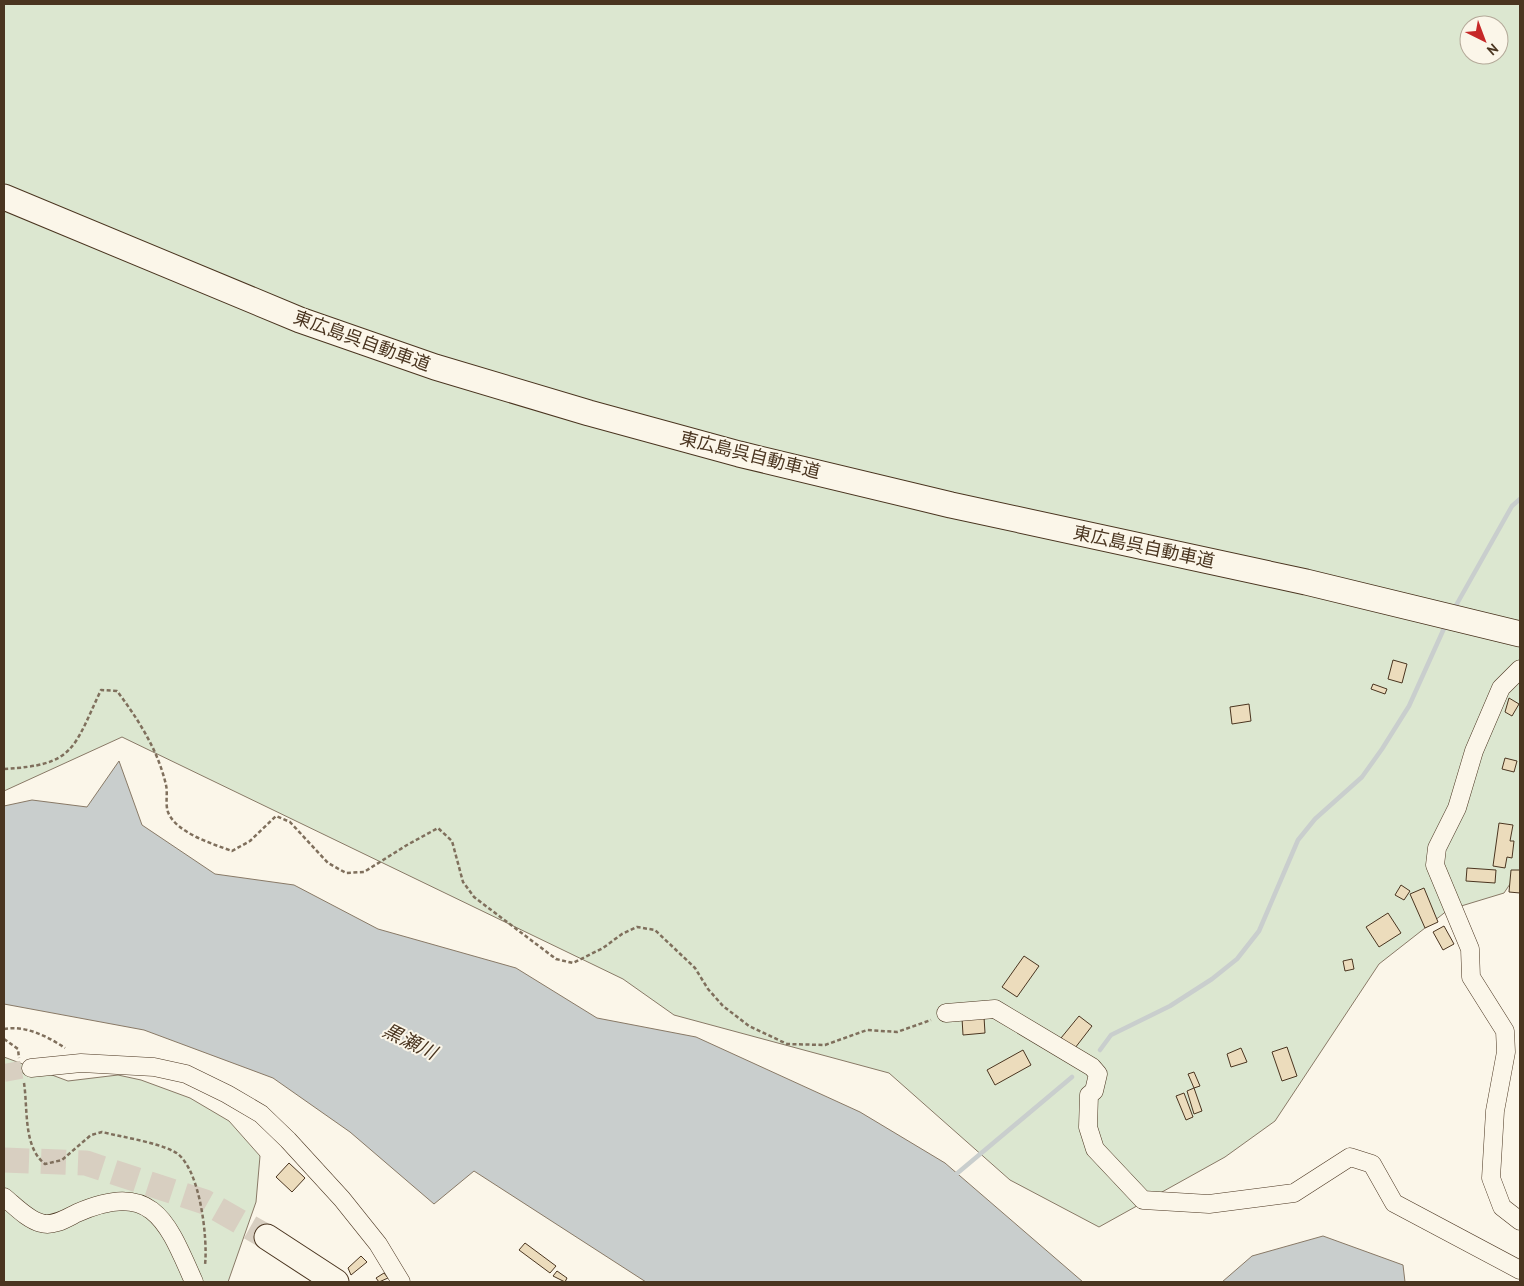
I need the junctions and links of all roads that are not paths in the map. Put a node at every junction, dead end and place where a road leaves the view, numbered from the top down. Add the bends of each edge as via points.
1 (4, 197) edge
2 (1520, 634) edge
3 (1520, 669) edge
4 (946, 1013) road end
5 (25, 1070) tunnel mouth
6 (4, 1198) edge
7 (1520, 1221) edge
8 (268, 1237) tunnel mouth
9 (1520, 1270) edge
10 (199, 1278) edge
11 (336, 1282) edge
12 (402, 1282) edge

1 - 2 highway, 東広島呉自動車道 via 300,320 435,367 589,413 739,454 1306,582
3 - 7 street via 1501,688 1474,751 1457,808 1437,848 1435,865 1470,949 1471,977 1505,1031 1506,1052 1495,1111 1491,1178 1502,1207
4 - 9 street via 995,1008 1092,1067 1098,1074 1090,1095 1088,1127 1095,1149 1143,1200 1209,1204 1294,1194 1350,1157 1372,1164 1394,1204
5 - 12 street via 80,1063 154,1068 186,1074 261,1114 342,1199 378,1244
6 - 10 street via 43,1224 56,1223 99,1204 120,1200 144,1204 163,1219
8 - 11 highway

